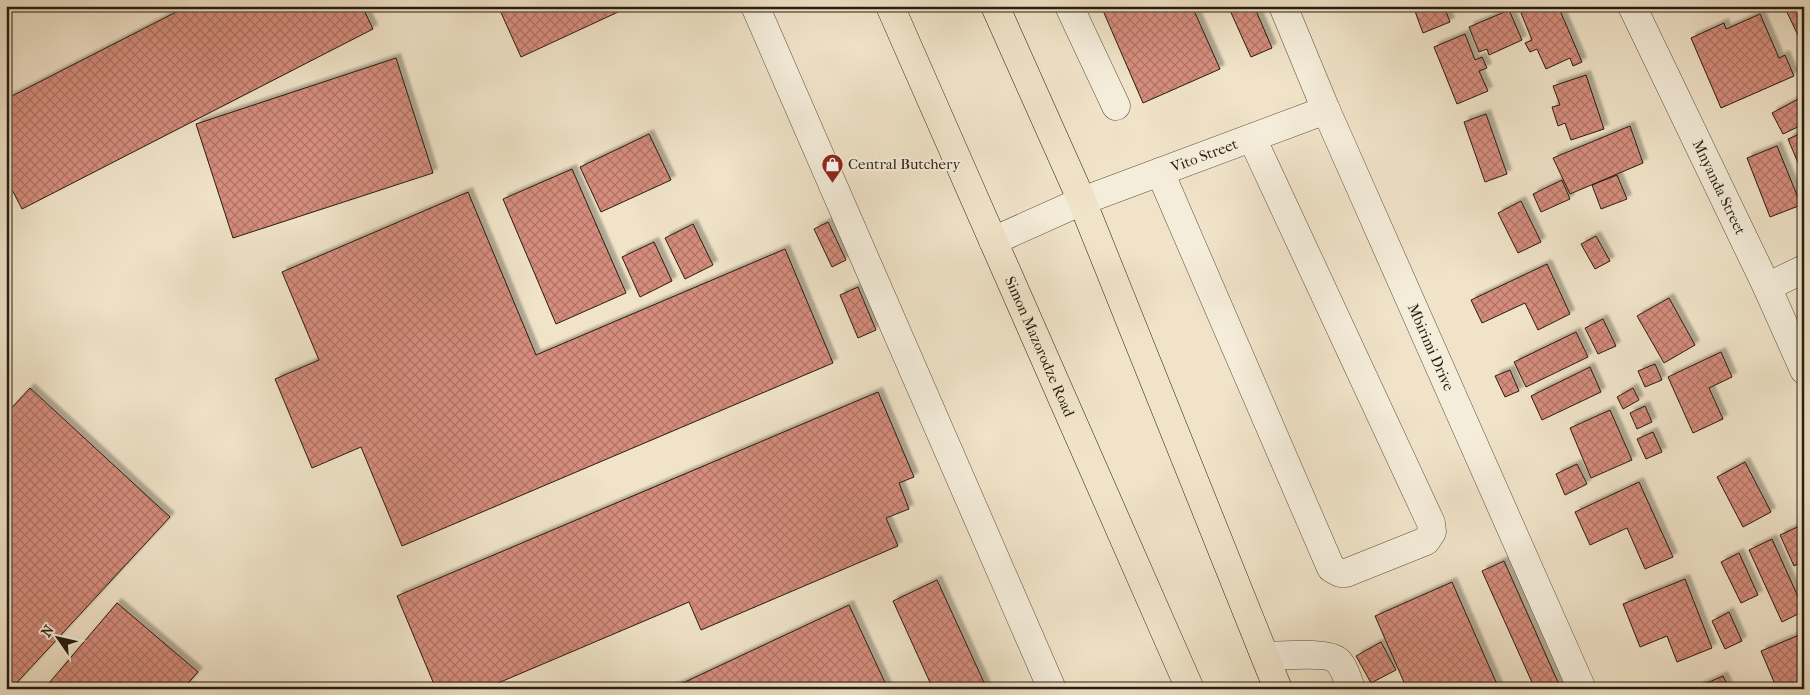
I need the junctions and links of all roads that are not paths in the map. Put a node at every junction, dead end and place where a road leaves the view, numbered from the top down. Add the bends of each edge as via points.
1 (756, 6) edge
2 (890, 6) edge
3 (994, 6) edge
4 (1069, 6) edge
5 (1283, 6) edge
6 (1632, 6) edge
7 (1116, 106) dead end
8 (1326, 110) junction
9 (1252, 138) junction
10 (1160, 172) junction
11 (1082, 201) junction
12 (993, 242) junction
13 (1804, 269) edge
14 (1767, 288) junction
15 (1804, 370) edge
16 (1264, 656) junction
17 (1052, 689) edge
18 (1190, 689) edge
19 (1278, 689) edge
20 (1352, 689) edge
21 (1582, 689) edge

1 - 17 street
2 - 12 highway, Simon Mazorodze Road
3 - 11 highway
4 - 7 street
5 - 8 street, Mbirimi Drive
6 - 14 street, Mnyanda Street
8 - 9 street, Vito Street
8 - 21 street, Mbirimi Drive
9 - 10 street, Vito Street
9 - 10 street via 1431,523 1432,532 1426,541 1346,573 1331,568
10 - 11 street, Vito Street
11 - 12 street, Vito Street
11 - 16 highway
12 - 18 highway, Simon Mazorodze Road
13 - 14 street
14 - 15 street, Mnyanda Street
16 - 19 highway
16 - 20 street via 1333,657 1339,662

